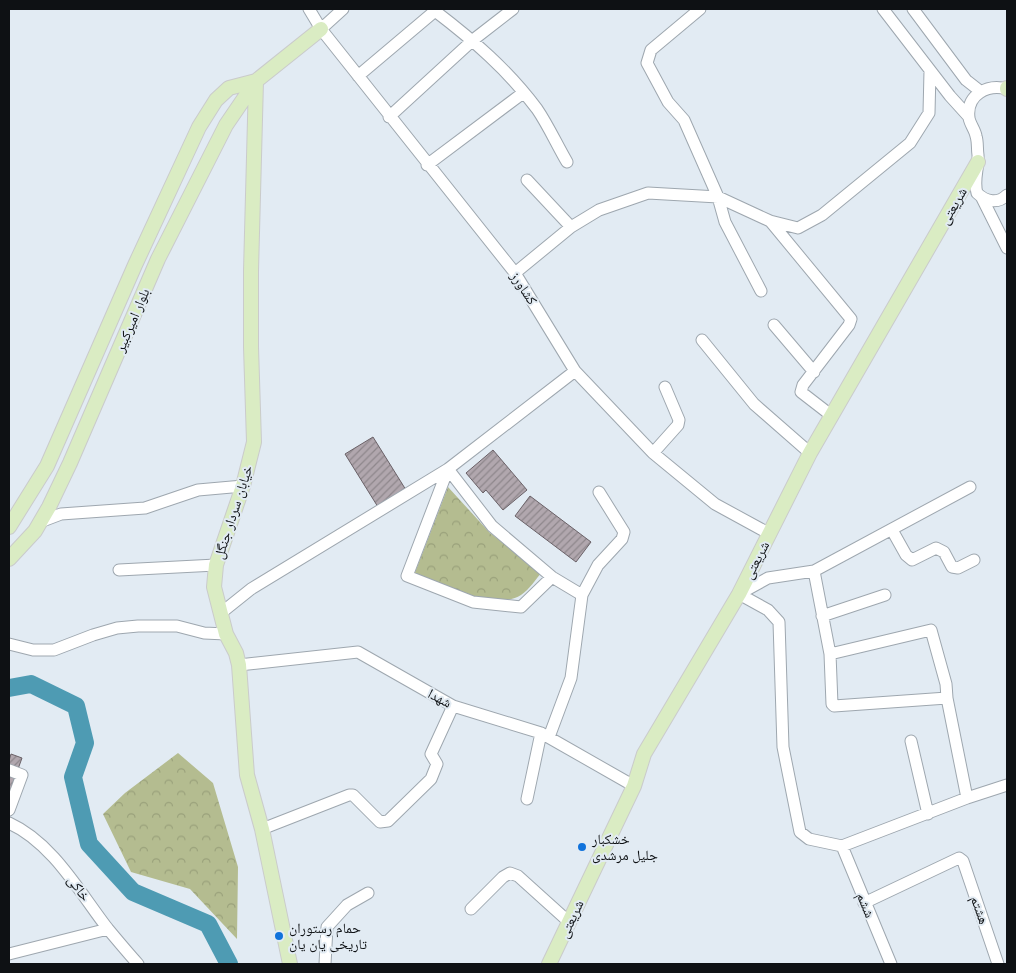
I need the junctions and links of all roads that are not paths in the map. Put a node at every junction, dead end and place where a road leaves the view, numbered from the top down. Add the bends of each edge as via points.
1 (309, 9) edge
2 (343, 9) edge
3 (513, 9) edge
4 (700, 9) edge
5 (883, 9) edge
6 (913, 9) edge
7 (321, 29) junction
8 (473, 40) junction
9 (930, 71) junction
10 (358, 76) junction
11 (256, 81) junction
12 (1007, 89) edge
13 (980, 91) junction
14 (523, 93) junction
15 (390, 117) junction
16 (969, 117) junction
17 (567, 162) dead end
18 (978, 162) junction
19 (427, 165) junction
20 (527, 180) dead end
21 (1007, 195) edge
22 (718, 197) junction
23 (982, 198) junction
24 (770, 221) junction
25 (572, 227) junction
26 (1007, 248) edge
27 (515, 273) junction
28 (761, 291) dead end
29 (774, 325) dead end
30 (702, 340) dead end
31 (575, 371) junction
32 (814, 372) junction
33 (665, 387) dead end
34 (832, 416) junction
35 (810, 452) junction
36 (653, 453) junction
37 (448, 469) junction
38 (243, 486) junction
39 (970, 487) dead end
40 (599, 492) dead end
41 (40, 522) junction
42 (9, 527) edge
43 (892, 530) junction
44 (770, 534) junction
45 (9, 558) edge
46 (974, 560) dead end
47 (216, 565) junction
48 (119, 570) dead end
49 (814, 571) junction
50 (552, 577) junction
51 (739, 594) junction
52 (582, 595) junction
53 (884, 595) dead end
54 (221, 613) junction
55 (822, 616) junction
56 (226, 634) junction
57 (9, 644) edge
58 (830, 654) junction
59 (239, 665) junction
60 (947, 698) junction
61 (453, 706) junction
62 (545, 735) junction
63 (911, 741) dead end
64 (9, 770) edge
65 (634, 786) junction
66 (1007, 786) edge
67 (967, 798) junction
68 (527, 799) dead end
69 (9, 810) edge
70 (928, 814) junction
71 (9, 823) edge
72 (262, 829) junction
73 (842, 846) junction
74 (368, 893) dead end
75 (864, 903) junction
76 (471, 909) dead end
77 (569, 922) junction
78 (108, 929) junction
79 (9, 954) edge
80 (138, 964) edge
81 (290, 964) edge
82 (325, 964) edge
83 (549, 964) edge
84 (891, 964) edge
85 (998, 964) edge

1 - 7 street, کشاورز
2 - 7 street
3 - 8 street
4 - 22 street via 651,50 647,63 668,102 684,120
5 - 9 street
6 - 13 street via 966,80
7 - 10 street, کشاورز
7 - 11 main road, بلوار امیرکبیر
8 - 10 street via 435,11
8 - 14 street
8 - 15 street
9 - 16 street
9 - 24 street via 929,113 910,143 810,222 798,228
10 - 15 street, کشاورز
11 - 38 main road, خیابان سردار جنگل via 251,281 254,442
11 - 41 main road, بلوار امیرکبیر via 226,125 158,259 70,463
11 - 42 main road, بلوار امیرکبیر via 229,88 216,100 199,127 47,466
12 - 13 street via 989,86
13 - 16 street via 971,104
14 - 17 street via 537,110
14 - 19 street
15 - 19 street, کشاورز
16 - 18 street via 976,137
18 - 23 street via 974,185
18 - 34 main road, شریعتی
19 - 27 street, کشاورز
20 - 25 street
21 - 23 street via 1002,200
22 - 24 street
22 - 25 street via 648,193 599,210
22 - 28 street via 725,222
23 - 26 street
24 - 32 street via 851,320
25 - 27 street
27 - 31 street, کشاورز
29 - 32 street
30 - 35 street via 754,404
31 - 36 street, کشاورز
31 - 37 street
32 - 34 street via 801,392
33 - 36 street via 679,420
34 - 35 main road, شریعتی
35 - 44 main road, شریعتی
36 - 44 street, کشاورز via 715,504
37 - 50 street via 492,526
37 - 50 street via 407,576 474,602 521,607
37 - 54 street via 251,589
38 - 41 street via 198,490 145,508 61,514
38 - 47 main road, خیابان سردار جنگل
39 - 43 street
40 - 52 street via 624,532 622,539 598,565
41 - 45 main road, بلوار امیرکبیر
43 - 46 street via 912,560 936,548 944,552 952,567 958,568
43 - 49 street
44 - 51 main road, شریعتی
47 - 48 street
47 - 54 main road, خیابان سردار جنگل via 214,587
49 - 51 street via 768,578
49 - 55 street
50 - 52 street
51 - 65 main road, شریعتی via 644,754
51 - 73 street via 768,610 778,622 782,747 800,832 809,839
52 - 62 street via 571,678
53 - 55 street
54 - 56 main road, خیابان سردار جنگل
55 - 58 street
56 - 57 street via 204,633 177,626 138,626 108,630 54,650 33,650
56 - 59 main road, خیابان سردار جنگل
58 - 60 street via 834,706
58 - 60 street via 931,630
59 - 61 street, شهدا via 358,652
59 - 72 main road, خیابان سردار جنگل via 247,775
60 - 67 street
61 - 62 street, شهدا
61 - 72 street via 431,754 437,764 431,779 388,821 380,822 353,795
62 - 65 street, شهدا
62 - 68 street
63 - 70 street
64 - 69 street via 22,775
65 - 77 main road, شریعتی
66 - 67 street
67 - 70 street
70 - 73 street
71 - 78 street, خاکی via 71,876
72 - 81 main road, خیابان سردار جنگل
73 - 75 street, ششم
74 - 82 street via 347,905 327,927
75 - 84 street, ششم
75 - 85 street, هشتم via 958,858 964,861
76 - 77 street via 510,873 518,876
77 - 83 main road, شریعتی
78 - 79 street
78 - 80 street, خاکی

